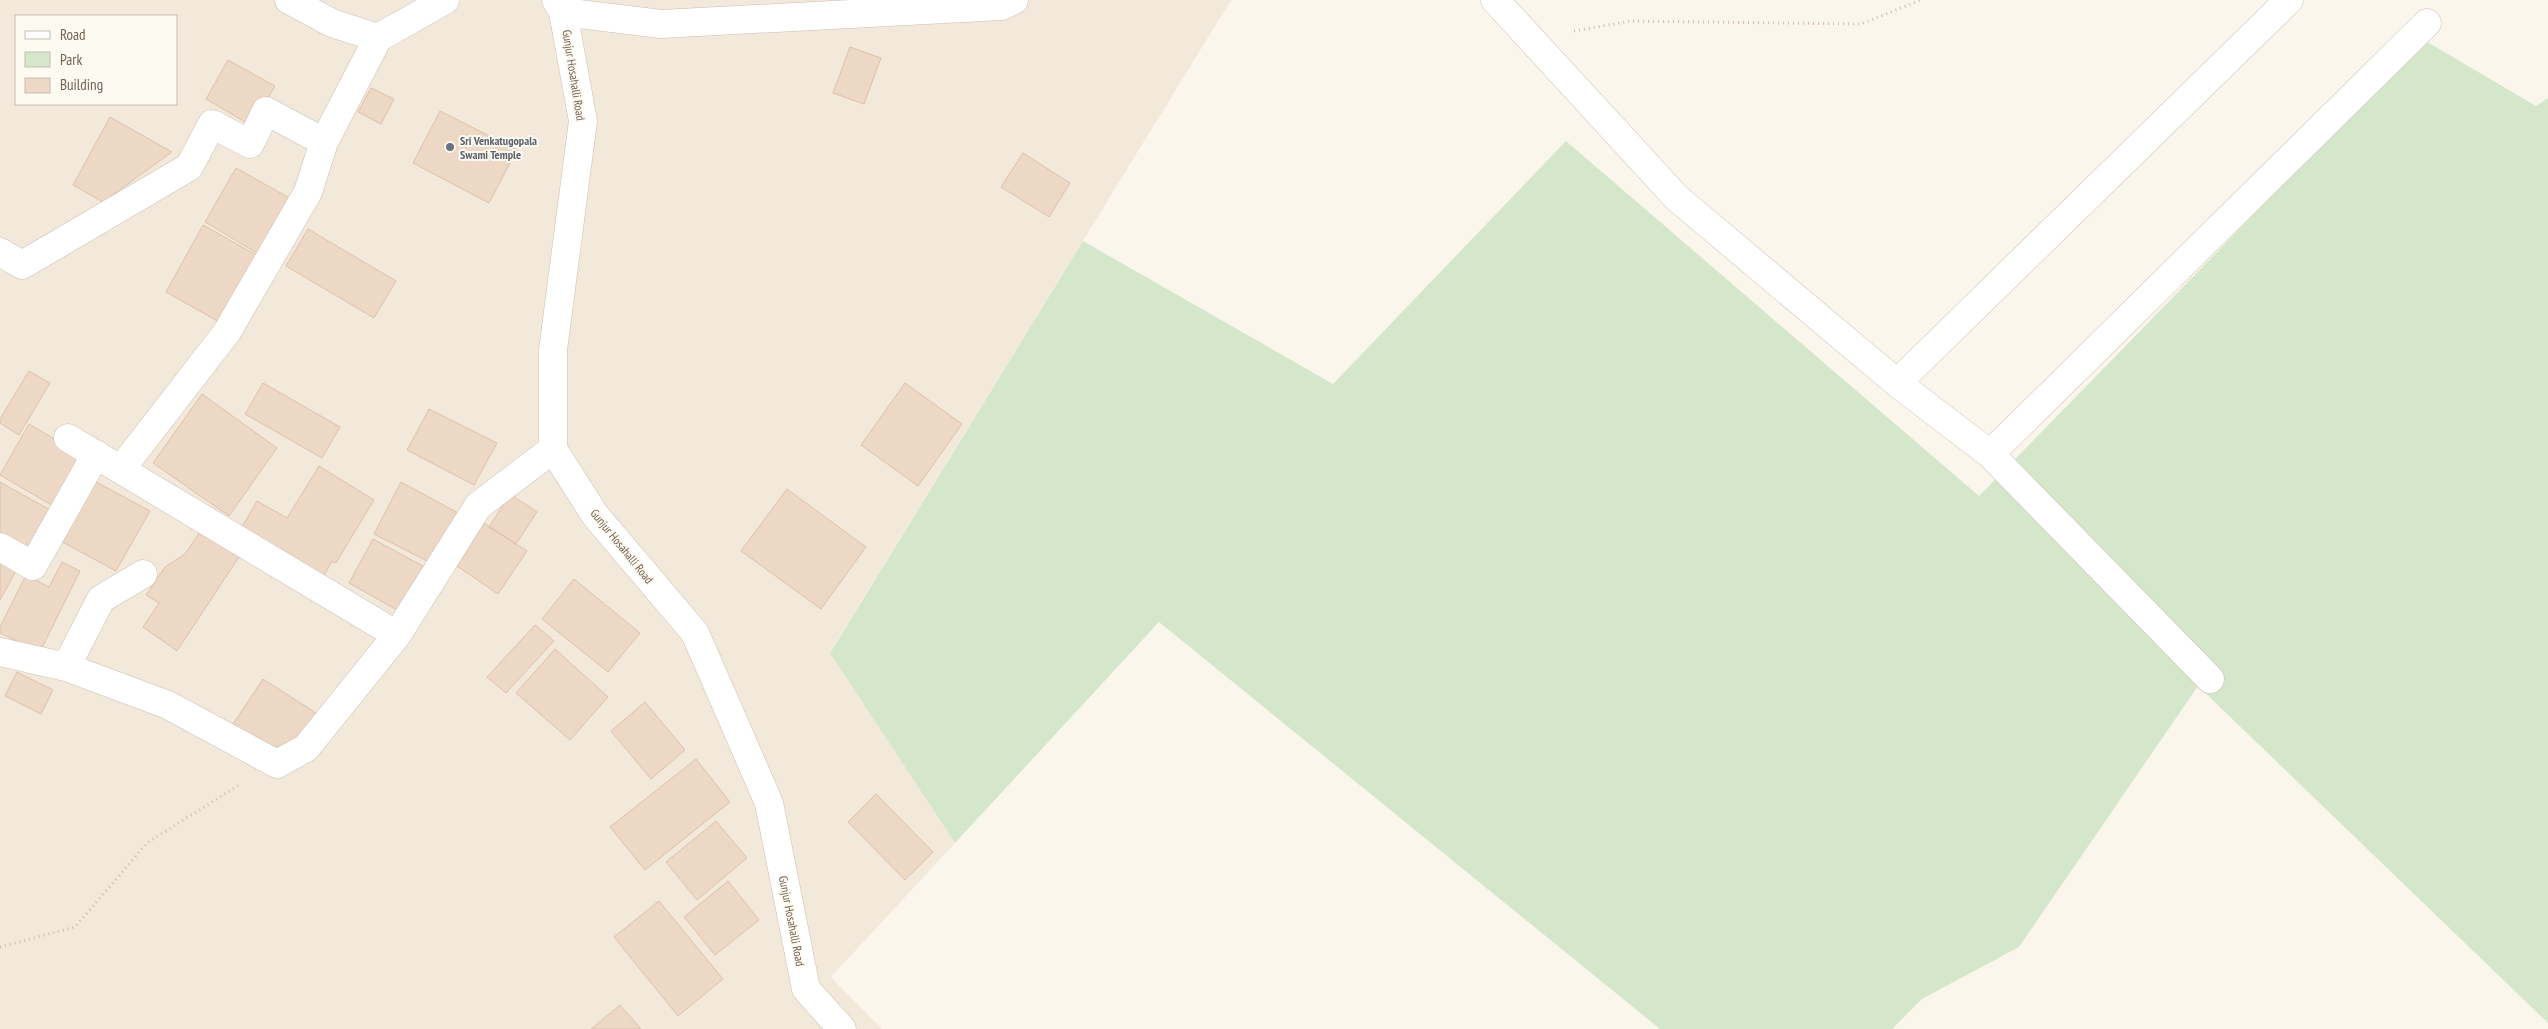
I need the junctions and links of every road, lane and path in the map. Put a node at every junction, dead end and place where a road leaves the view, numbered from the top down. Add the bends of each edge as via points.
1 (289, 0) edge
2 (445, 0) edge
3 (1014, 0) edge
4 (1496, 0) edge
5 (1921, 0) edge
6 (2289, 0) edge
7 (560, 6) edge
8 (871, 7) edge
9 (2428, 23) dead end
10 (378, 38) junction
11 (1531, 38) junction
12 (324, 142) junction
13 (0, 252) edge
14 (1897, 383) junction
15 (68, 438) dead end
16 (553, 449) junction
17 (96, 454) junction
18 (1990, 454) junction
19 (121, 469) junction
20 (0, 547) edge
21 (143, 574) dead end
22 (397, 635) junction
23 (0, 652) edge
24 (66, 667) junction
25 (2210, 679) dead end
26 (277, 764) junction
27 (0, 947) edge
28 (842, 1029) edge

1 - 10 street via 332,23
2 - 10 street
3 - 8 street via 1002,6
4 - 11 street
5 - 11 path via 1861,24 1631,22
6 - 14 street
7 - 8 street via 662,24
7 - 16 street, Gunjur Hosahalli Road via 582,121 553,350
9 - 18 street
10 - 12 street
11 - 14 street via 1677,198
12 - 13 street via 266,112 250,144 212,124 190,167 22,265
12 - 19 street via 308,192 227,332
14 - 18 street
15 - 17 street
16 - 22 street via 478,506
16 - 28 street, Gunjur Hosahalli Road via 595,515 695,633 769,803 806,989
17 - 19 street
17 - 20 street via 33,566
18 - 25 street
19 - 22 street
21 - 24 street via 101,599
22 - 26 street via 306,748
23 - 24 street
24 - 26 street via 168,705
26 - 27 path via 147,843 75,927

